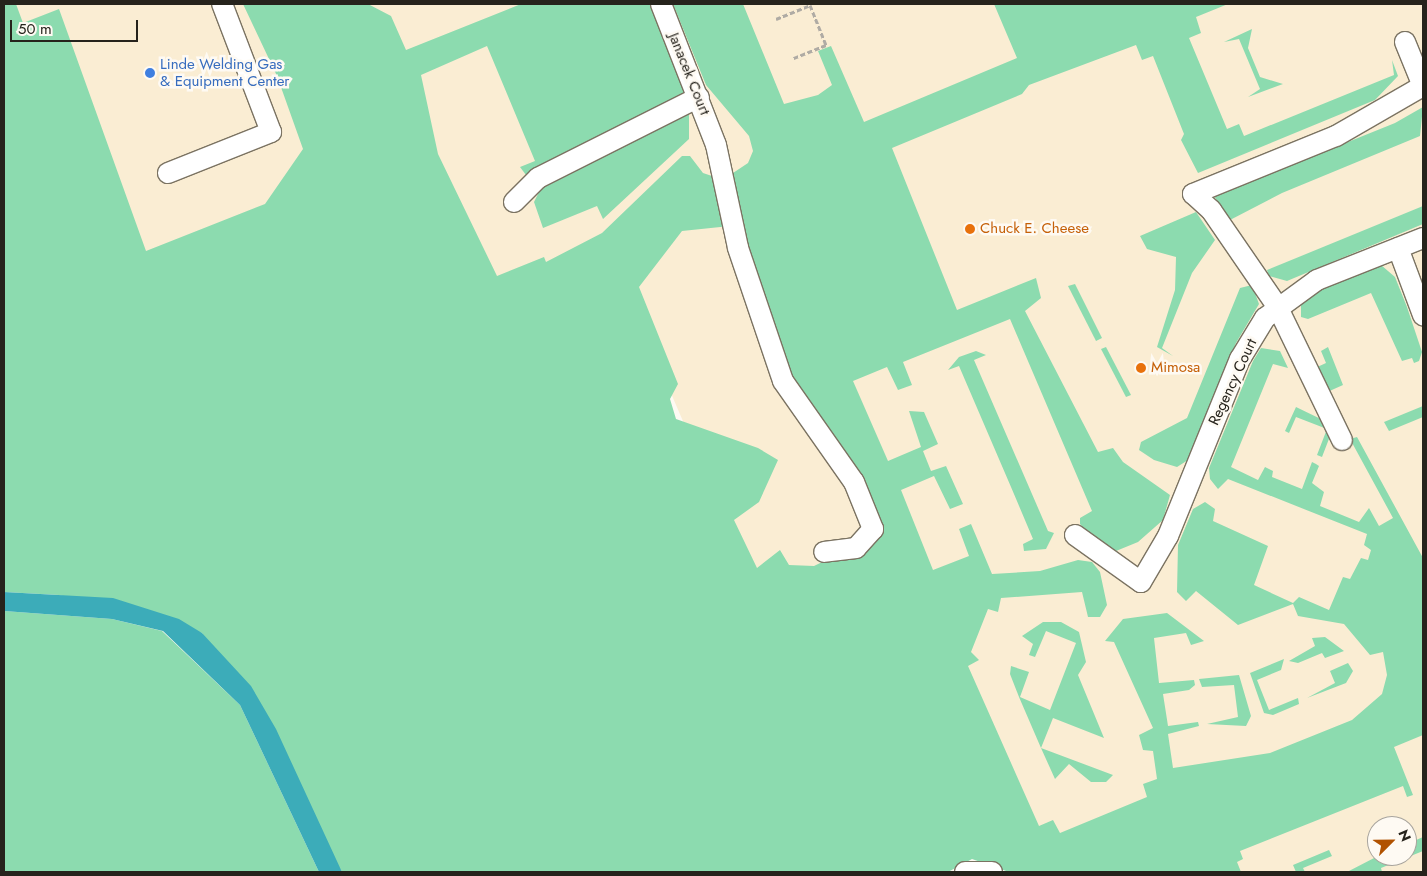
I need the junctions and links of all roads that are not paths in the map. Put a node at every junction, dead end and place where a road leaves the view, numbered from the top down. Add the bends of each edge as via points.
1 (222, 4) edge
2 (661, 4) edge
3 (1405, 42) dead end
4 (1423, 86) edge
5 (699, 97) junction
6 (168, 173) dead end
7 (514, 202) dead end
8 (1423, 238) edge
9 (1398, 248) junction
10 (1277, 306) junction
11 (1423, 315) edge
12 (1342, 440) dead end
13 (1075, 535) dead end
14 (824, 552) dead end
15 (965, 872) edge
16 (992, 872) edge

1 - 6 street via 271,132
2 - 5 street, Janacek Court
3 - 4 street
4 - 10 street via 1336,136 1193,194 1211,210
5 - 7 street via 538,178
5 - 14 street, Janacek Court via 716,145 738,248 783,381 854,482 873,529 856,548
8 - 9 street, Regency Court
9 - 10 street, Regency Court via 1317,280
9 - 11 street
10 - 12 street
10 - 13 street, Regency Court via 1240,360 1168,536 1141,582
15 - 16 street

